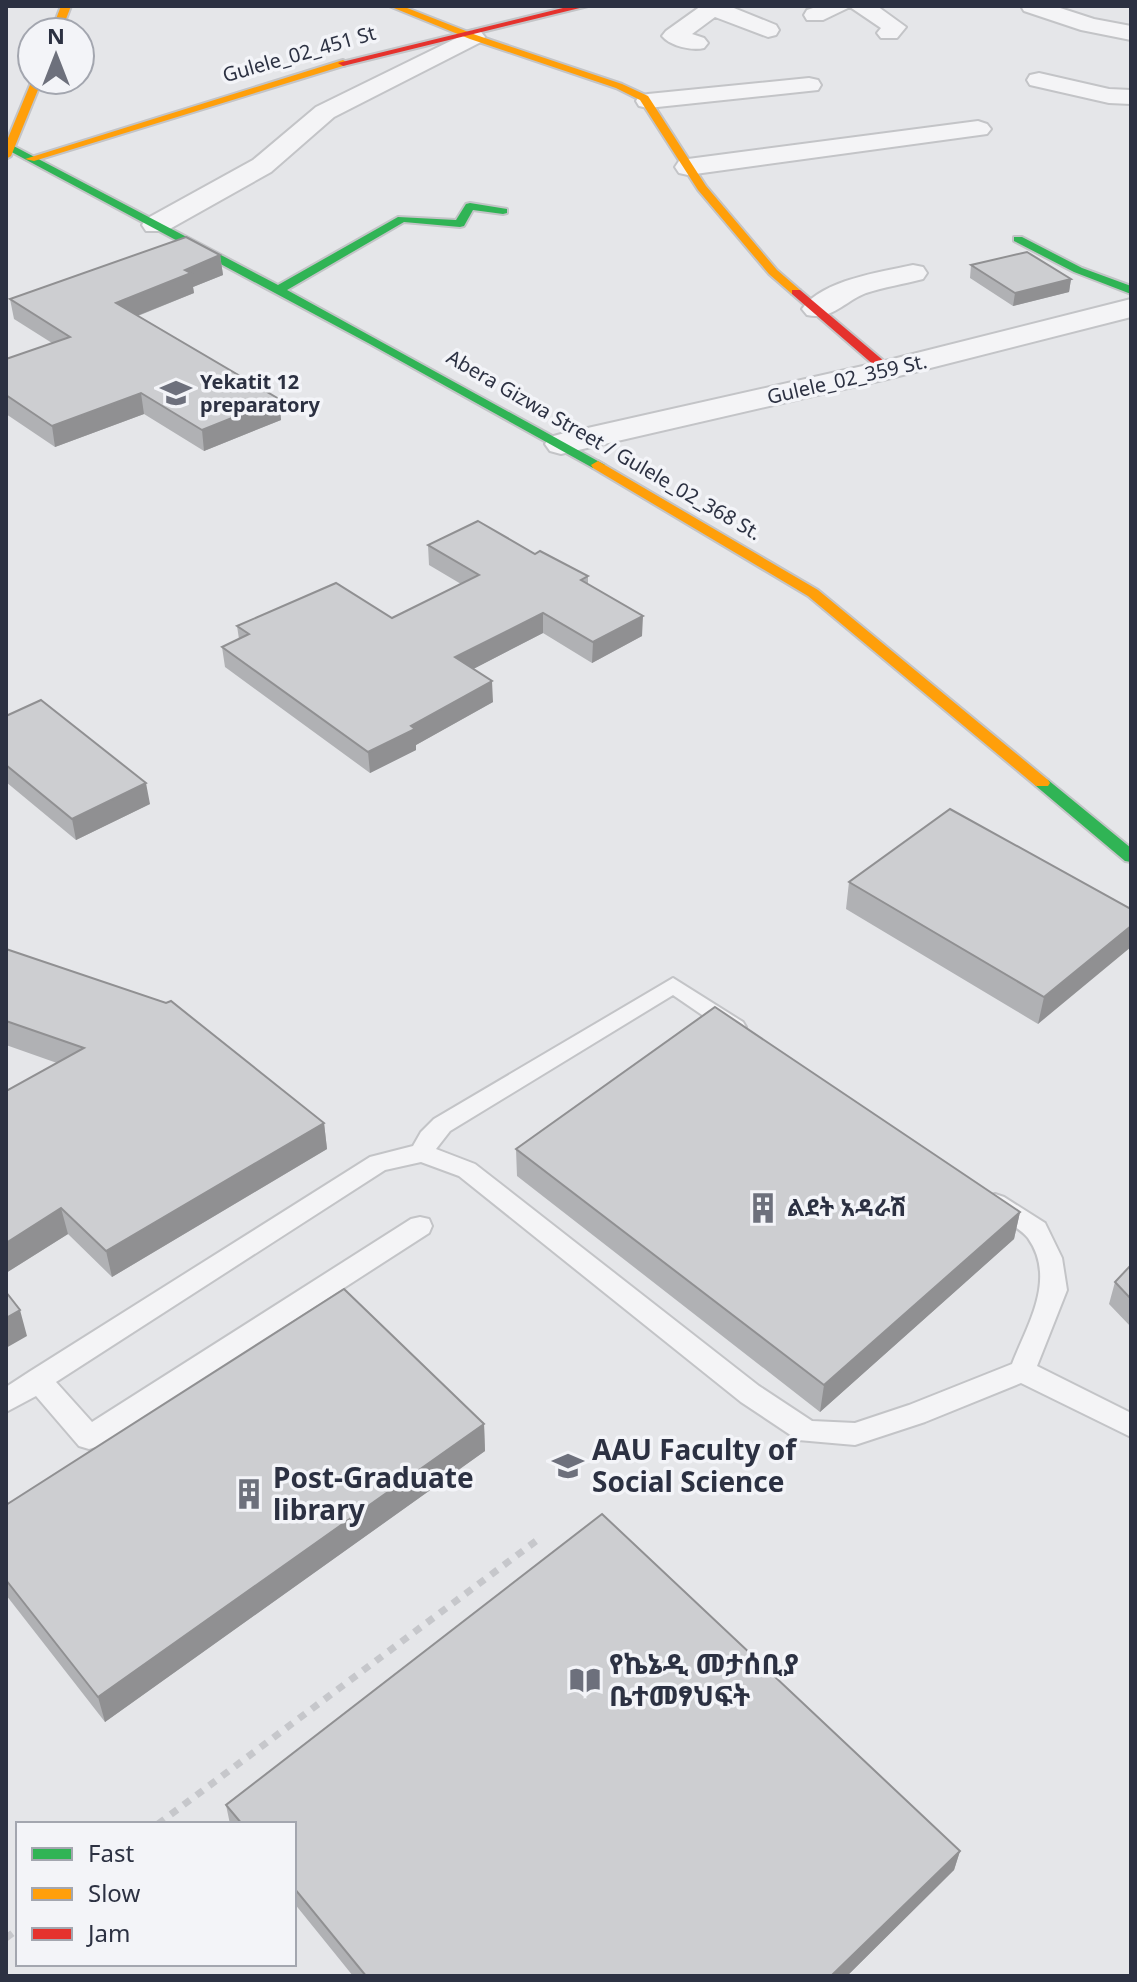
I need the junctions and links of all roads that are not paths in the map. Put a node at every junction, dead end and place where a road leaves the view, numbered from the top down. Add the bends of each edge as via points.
1 (394, 6) edge
2 (583, 6) edge
3 (840, 6) edge
4 (861, 6) edge
5 (1032, 6) edge
6 (716, 7) edge
7 (536, 12) edge
8 (815, 15) dead end
9 (768, 30) dead end
10 (889, 33) dead end
11 (1131, 33) edge
12 (469, 36) junction
13 (696, 43) dead end
14 (1039, 80) dead end
15 (809, 85) dead end
16 (30, 96) edge
17 (1131, 97) edge
18 (648, 101) junction
19 (978, 129) dead end
20 (7, 149) edge
21 (30, 159) junction
22 (688, 167) junction
23 (503, 211) dead end
24 (156, 225) junction
25 (1018, 239) dead end
26 (913, 273) dead end
27 (278, 290) junction
28 (1131, 290) edge
29 (1131, 308) edge
30 (817, 309) junction
31 (887, 370) junction
32 (561, 444) junction
33 (1131, 857) edge
34 (750, 1038) edge
35 (422, 1153) junction
36 (971, 1187) edge
37 (420, 1226) dead end
38 (1022, 1371) junction
39 (38, 1380) junction
40 (6, 1401) edge
41 (1131, 1426) edge

1 - 12 street
2 - 7 street, Gulele_02_451 St
3 - 8 street
4 - 10 street via 895,27
5 - 11 street
6 - 9 street
6 - 13 street via 674,36
7 - 12 street, Gulele_02_451 St
12 - 18 street via 619,86
12 - 21 street, Gulele_02_451 St via 382,52 264,85
12 - 24 street via 325,112 262,166
14 - 17 street
15 - 18 street
16 - 20 street
18 - 22 street
19 - 22 street
20 - 21 street, Abera Gizwa Street / Gulele_02_368 St.
21 - 24 street, Abera Gizwa Street / Gulele_02_368 St.
22 - 30 street via 773,272
23 - 27 street via 470,206 460,224 402,219
24 - 27 street, Abera Gizwa Street / Gulele_02_368 St.
25 - 28 street
26 - 30 street via 853,288
27 - 32 street, Abera Gizwa Street / Gulele_02_368 St.
29 - 31 street, Gulele_02_359 St.
30 - 31 street
31 - 32 street, Gulele_02_359 St.
32 - 33 street, Abera Gizwa Street / Gulele_02_368 St. via 813,593
34 - 35 lane via 673,985 442,1125
35 - 38 lane via 467,1170 750,1394 807,1432 855,1434
35 - 39 lane via 378,1163
36 - 38 lane via 1036,1230 1050,1258 1054,1290
37 - 39 lane via 89,1438
38 - 41 lane
39 - 40 lane

